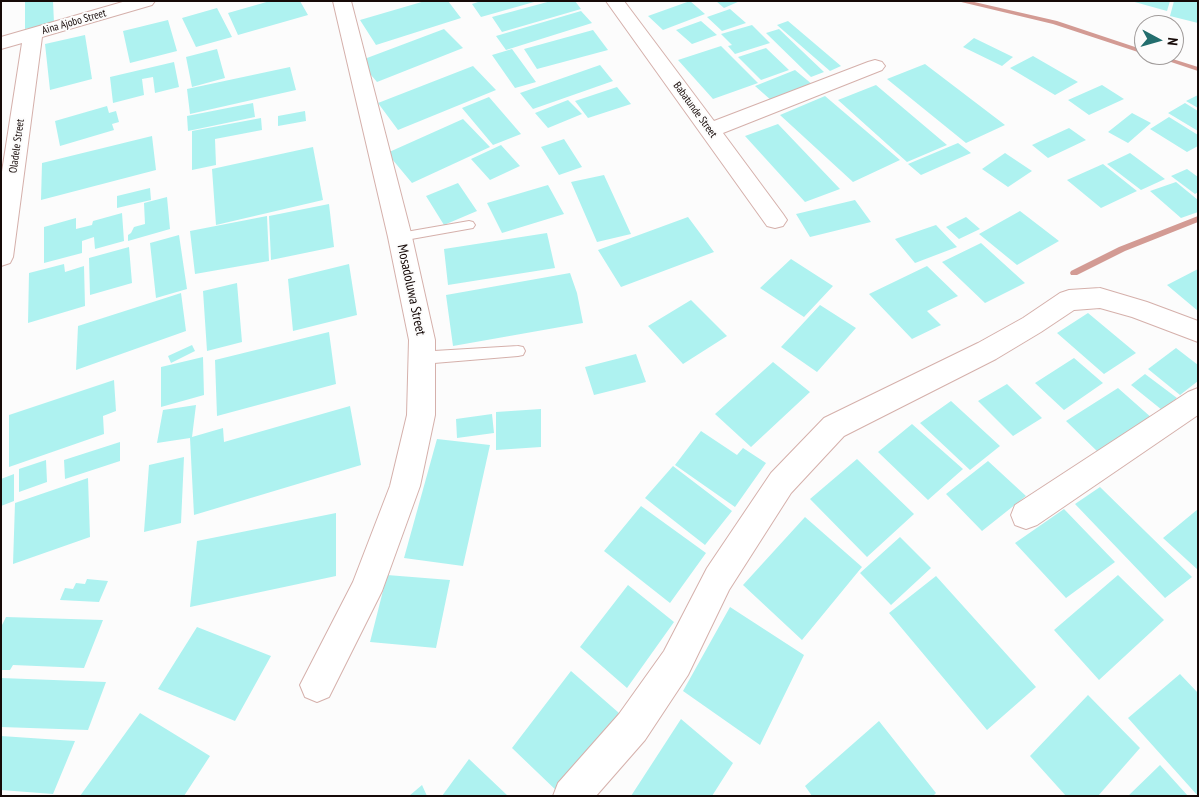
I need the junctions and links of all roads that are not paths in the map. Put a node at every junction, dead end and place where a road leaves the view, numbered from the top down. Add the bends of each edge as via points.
1 (146, 1) edge
2 (342, 1) edge
3 (615, 1) edge
4 (33, 34) junction
5 (1, 43) edge
6 (874, 66) dead end
7 (710, 130) junction
8 (775, 220) dead end
9 (469, 224) dead end
10 (400, 237) junction
11 (1, 257) edge
12 (1198, 332) edge
13 (518, 351) dead end
14 (422, 356) junction
15 (1198, 400) edge
16 (1026, 515) dead end
17 (317, 685) dead end
18 (571, 796) edge

1 - 4 street, Aina Ajobo Street
2 - 10 street, Mosadoluwa Street
3 - 7 street, Babatunde Street
4 - 5 street, Aina Ajobo Street
4 - 11 street, Oladele Street
6 - 7 street
7 - 8 street, Babatunde Street
9 - 10 lane
10 - 14 street, Mosadoluwa Street via 422,340
12 - 18 street via 1100,298 1069,300 987,351 834,427 781,483 718,579 676,662 632,727
13 - 14 lane
14 - 17 street, Mosadoluwa Street via 421,415 405,486 366,591
15 - 16 street

